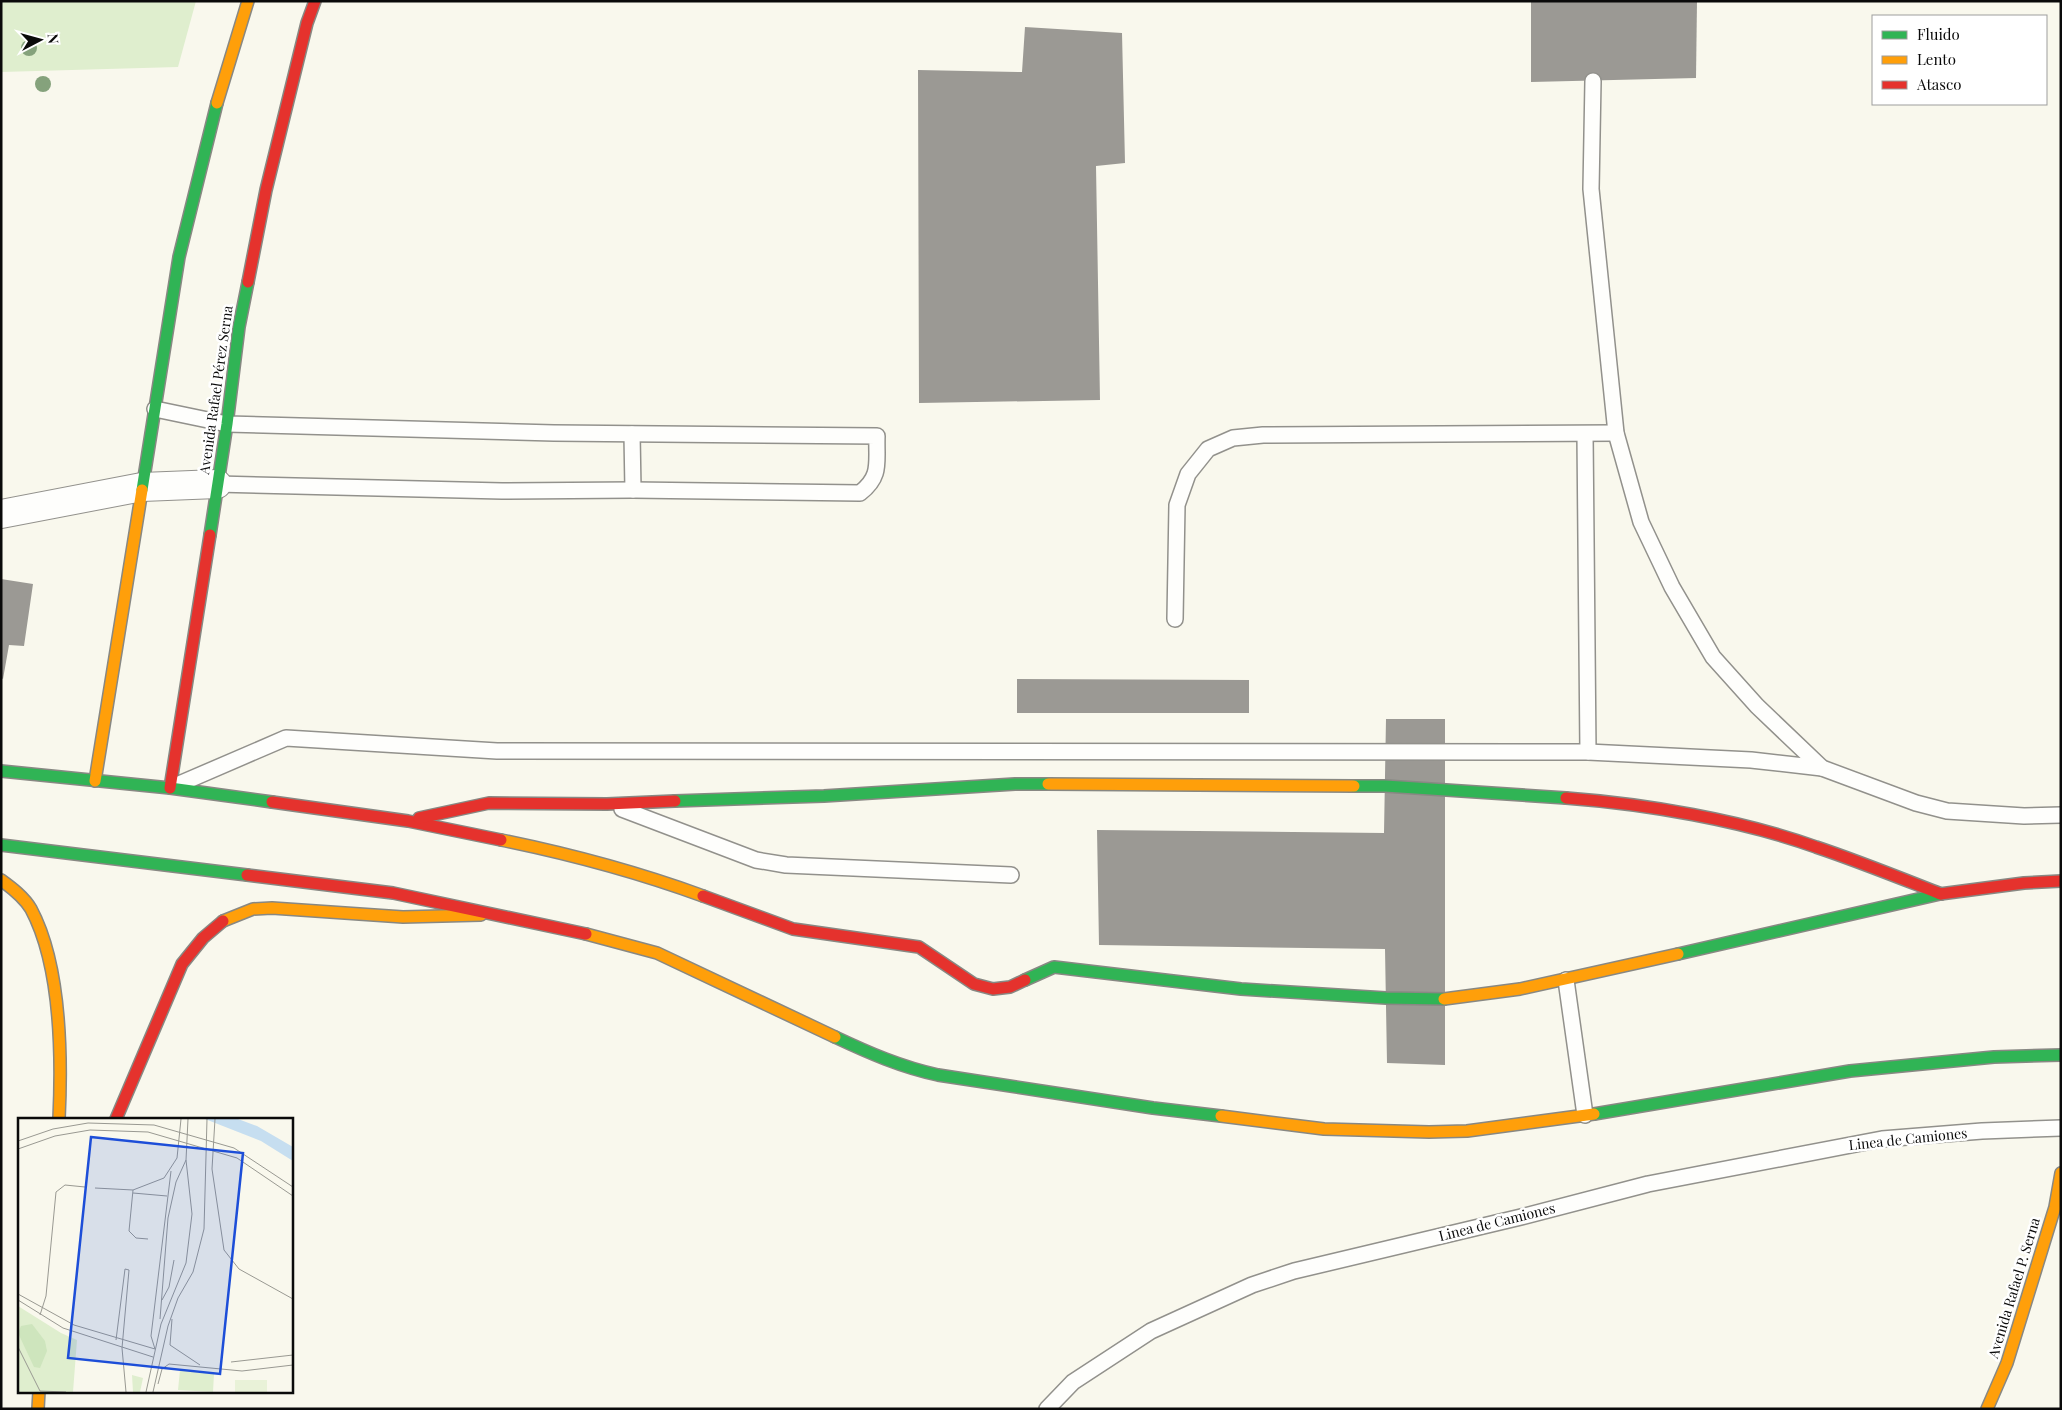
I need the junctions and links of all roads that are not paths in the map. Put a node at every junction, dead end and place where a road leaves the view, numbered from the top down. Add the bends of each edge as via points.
1 (248, 1) edge
2 (315, 1) edge
3 (1593, 81) dead end
4 (155, 409) junction
5 (227, 424) junction
6 (1616, 433) junction
7 (632, 434) junction
8 (1585, 434) junction
9 (217, 484) junction
10 (142, 487) junction
11 (632, 490) junction
12 (1, 514) edge
13 (1175, 619) dead end
14 (1588, 752) junction
15 (1822, 768) junction
16 (1, 771) edge
17 (95, 781) junction
18 (170, 788) junction
19 (607, 804) junction
20 (2061, 815) edge
21 (408, 821) junction
22 (1, 845) edge
23 (1011, 875) dead end
24 (1, 880) edge
25 (2061, 881) edge
26 (1941, 894) junction
27 (494, 915) junction
28 (1566, 980) junction
29 (2061, 1054) edge
30 (1585, 1114) junction
31 (59, 1118) edge
32 (116, 1118) edge
33 (2061, 1128) edge
34 (2061, 1173) edge
35 (39, 1392) edge
36 (38, 1409) edge
37 (1047, 1409) edge
38 (1987, 1409) edge

1 - 4 main road via 211,124 180,257
2 - 5 main road, Avenida Rafael Pérez Serna via 266,190 239,328
3 - 6 lane via 1591,189
4 - 5 lane
4 - 10 main road
5 - 7 lane
5 - 9 main road, Avenida Rafael Pérez Serna
6 - 8 lane
6 - 15 lane via 1641,522 1672,587 1714,657 1757,706
7 - 11 lane
7 - 11 lane via 877,436 876,475 871,485 860,493
8 - 13 lane via 1263,435 1233,438 1208,448 1188,474 1177,505
8 - 14 lane
9 - 10 street
9 - 11 lane via 502,491
9 - 18 main road, Avenida Rafael Pérez Serna
10 - 12 street
10 - 17 main road
14 - 15 lane via 1751,760
14 - 18 lane via 497,750 286,738
15 - 20 lane via 1916,803 1947,811
16 - 17 main road
17 - 18 main road
18 - 21 main road
19 - 21 main road via 489,803
19 - 23 lane via 756,860 786,865
19 - 26 main road via 824,796 1015,784 1436,789 1604,801 1724,821 1815,846
21 - 28 main road via 585,858 651,877 793,929 919,947 974,984 993,989 1010,988 1054,967 1241,988 1386,998 1445,999
22 - 27 main road via 393,893
24 - 31 main road via 15,890 30,908 42,936 52,979 58,1037
25 - 26 main road
26 - 28 main road
27 - 30 main road via 613,940 657,953 880,1058 938,1075 1153,1108 1341,1130 1467,1131
27 - 32 main road via 392,918 272,908 253,909 220,922 182,964
28 - 30 lane
29 - 30 main road via 1850,1071
33 - 37 lane, Linea de Camiones via 1882,1139 1648,1184 1521,1218 1294,1271 1252,1285 1151,1331 1073,1382
34 - 38 main road, Avenida Rafael P. Serna via 2055,1207 2007,1363
35 - 36 main road

